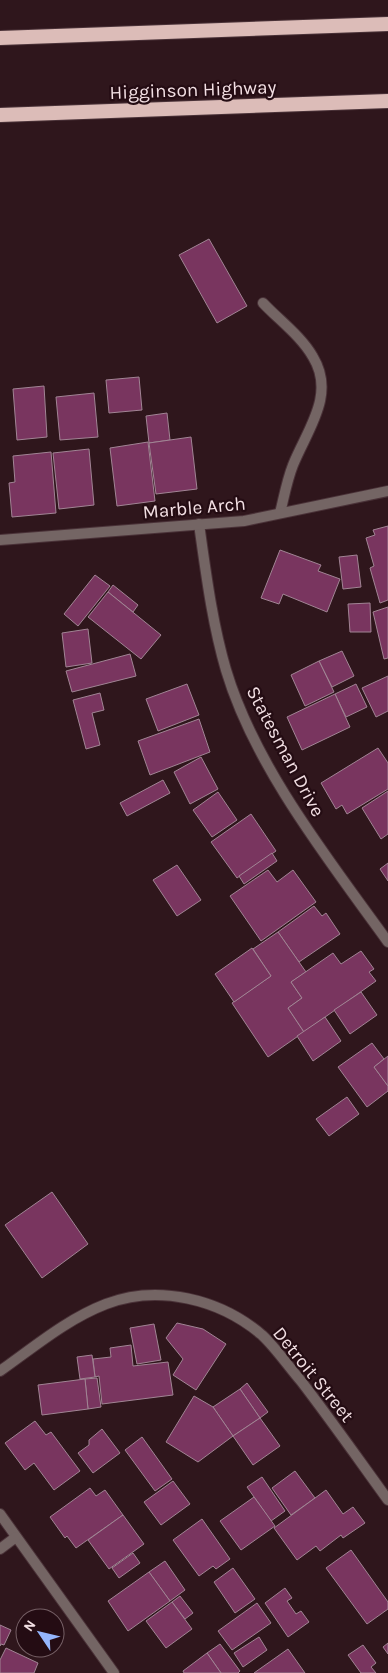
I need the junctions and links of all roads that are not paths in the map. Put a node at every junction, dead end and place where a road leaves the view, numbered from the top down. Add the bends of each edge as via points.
1 (388, 24) edge
2 (0, 38) edge
3 (388, 101) edge
4 (0, 115) edge
5 (263, 304) dead end
6 (388, 491) edge
7 (280, 514) junction
8 (199, 524) junction
9 (0, 540) edge
10 (388, 942) edge
11 (0, 1371) edge
12 (388, 1500) edge
13 (0, 1514) edge
14 (16, 1538) junction
15 (0, 1549) edge
16 (114, 1673) edge

1 - 2 highway
3 - 4 highway, Higginson Highway
5 - 7 street via 306,347 314,358 322,382 319,410 294,464
6 - 7 street, Marble Arch
7 - 8 street, Marble Arch via 244,522
8 - 9 street, Marble Arch
8 - 10 street, Statesman Drive via 214,621 226,670 243,715 278,784
11 - 12 street, Detroit Street via 77,1318 106,1304 161,1295 207,1302 224,1309 263,1335 326,1413
13 - 14 street
14 - 15 street
14 - 16 street

